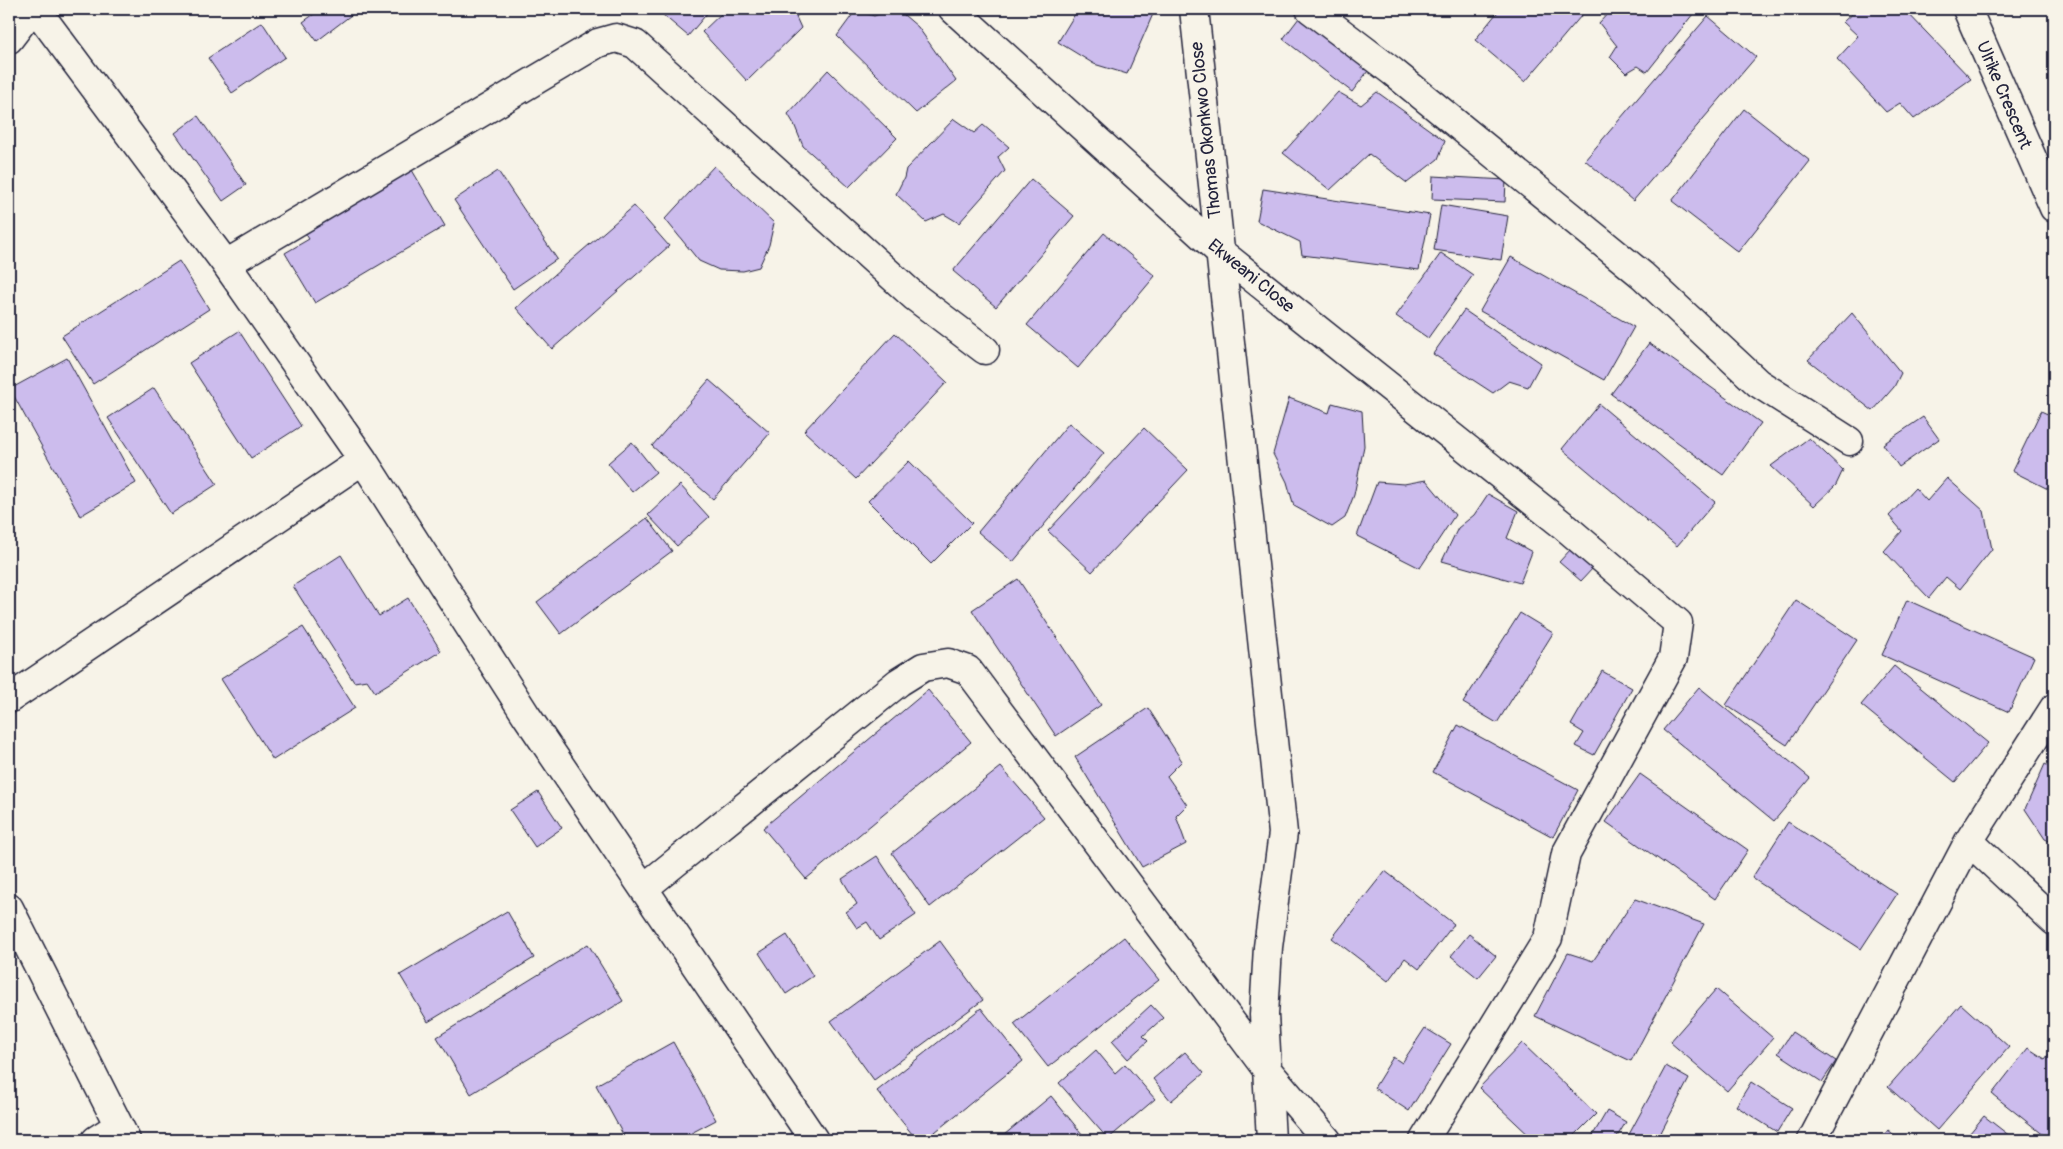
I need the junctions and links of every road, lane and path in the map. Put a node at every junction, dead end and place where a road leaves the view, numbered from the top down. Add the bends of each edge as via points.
1 (32, 9) edge
2 (36, 9) edge
3 (953, 9) edge
4 (1194, 9) edge
5 (1310, 9) edge
6 (1967, 9) edge
7 (9, 39) edge
8 (2054, 208) edge
9 (1219, 251) junction
10 (226, 264) junction
11 (985, 350) dead end
12 (1849, 441) dead end
13 (363, 460) junction
14 (9, 699) edge
15 (2054, 708) edge
16 (1969, 841) junction
17 (644, 888) junction
18 (9, 908) edge
19 (2054, 921) edge
20 (1268, 1072) junction
21 (114, 1136) edge
22 (814, 1140) edge
23 (1271, 1140) edge
24 (1328, 1140) edge
25 (1424, 1140) edge
26 (1812, 1140) edge

1 - 7 street
2 - 10 street
3 - 9 street, Ekweani Close
4 - 9 street, Thomas Okonkwo Close
5 - 12 street via 1393,72 1642,275 1758,383
6 - 8 street, Ulrike Crescent
9 - 20 street, Thomas Okonkwo Close via 1283,832 1268,947 1264,1015
9 - 25 street, Ekweani Close via 1564,526 1678,623 1673,658 1566,854 1548,938
10 - 11 street via 598,43 616,38 635,44 915,297
10 - 13 street
13 - 14 street
13 - 17 street via 526,714
15 - 16 street
16 - 19 street
16 - 26 street
17 - 20 street via 899,682 924,667 948,663 968,670 982,687
17 - 22 street
18 - 21 street
20 - 23 street, Thomas Okonkwo Close
20 - 24 street

